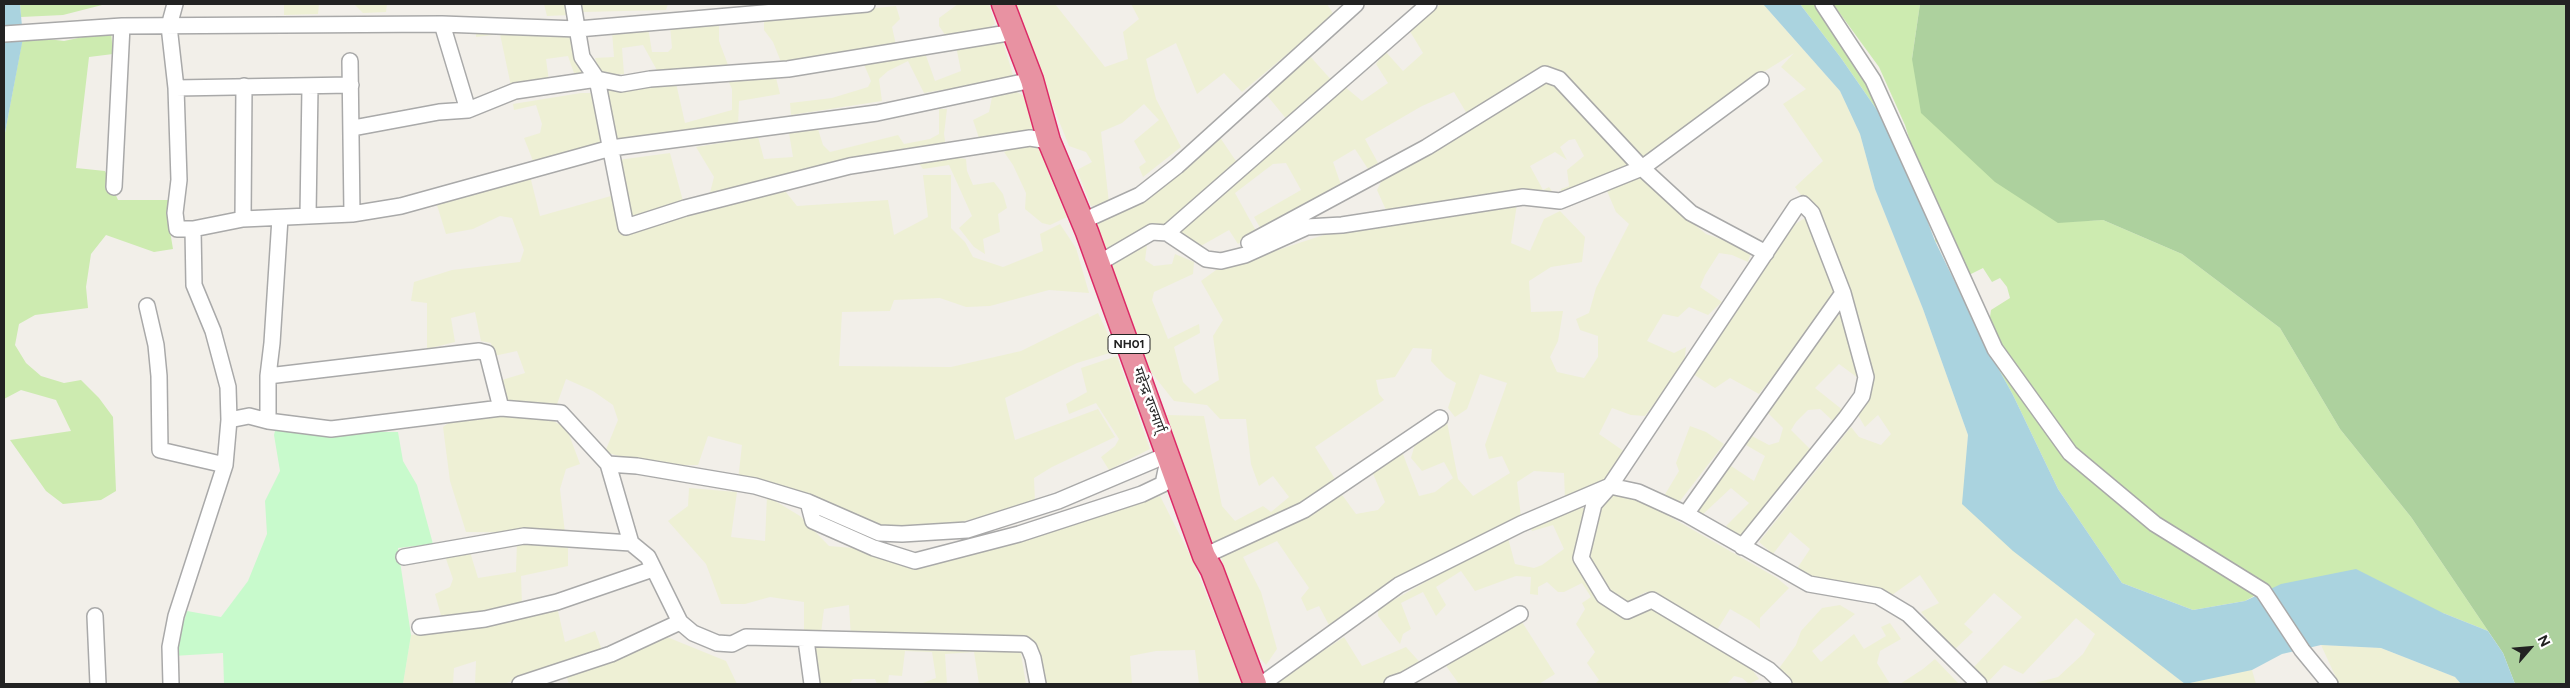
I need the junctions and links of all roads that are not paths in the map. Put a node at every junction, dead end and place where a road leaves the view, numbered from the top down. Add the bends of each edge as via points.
1 (175, 4) edge
2 (573, 4) edge
3 (868, 4) edge
4 (1003, 4) edge
5 (1356, 4) edge
6 (1429, 4) edge
7 (1823, 4) edge
8 (1341, 9) edge
9 (442, 24) junction
10 (122, 26) junction
11 (169, 26) junction
12 (578, 29) junction
13 (1014, 32) junction
14 (4, 34) edge
15 (350, 61) dead end
16 (597, 79) junction
17 (1032, 80) junction
18 (1762, 80) dead end
19 (351, 84) junction
20 (244, 86) junction
21 (310, 87) junction
22 (176, 88) junction
23 (468, 110) junction
24 (353, 128) junction
25 (1049, 141) junction
26 (611, 148) junction
27 (1642, 168) junction
28 (114, 187) dead end
29 (352, 214) junction
30 (308, 215) junction
31 (280, 218) junction
32 (243, 219) junction
33 (1083, 221) junction
34 (193, 229) junction
35 (1167, 233) junction
36 (1766, 252) junction
37 (1221, 261) junction
38 (1098, 263) junction
39 (1843, 293) junction
40 (147, 306) dead end
41 (268, 376) junction
42 (501, 408) junction
43 (1440, 418) dead end
44 (229, 420) junction
45 (268, 422) junction
46 (1169, 454) junction
47 (608, 464) junction
48 (225, 465) junction
49 (1610, 486) junction
50 (808, 502) junction
51 (1686, 514) junction
52 (632, 543) junction
53 (1742, 547) junction
54 (1204, 556) junction
55 (404, 557) dead end
56 (653, 569) junction
57 (1520, 614) dead end
58 (95, 616) dead end
59 (680, 622) junction
60 (420, 627) dead end
61 (806, 640) junction
62 (98, 684) edge
63 (171, 684) edge
64 (520, 684) edge
65 (812, 684) edge
66 (1038, 684) edge
67 (1255, 684) edge
68 (1262, 684) edge
69 (1392, 684) edge
70 (1784, 684) edge
71 (1979, 684) edge
72 (2330, 684) edge

1 - 11 street
2 - 12 street
3 - 12 street
4 - 13 highway, महेन्द्र राज्मार्ग् / NH01
5 - 8 street
6 - 35 street
7 - 72 street via 1873,80 1995,349 2070,453 2155,524 2263,591 2302,650
8 - 33 street via 1177,166 1140,196
9 - 11 street
9 - 12 street
9 - 23 street
10 - 11 street
10 - 14 street
10 - 28 street
11 - 22 street
12 - 16 street via 582,57
13 - 16 street via 788,69 620,84
13 - 17 highway, महेन्द्र राज्मार्ग् / NH01
15 - 19 street
16 - 23 street via 515,91
16 - 26 street
17 - 25 highway, महेन्द्र राज्मार्ग् / NH01
17 - 26 street via 877,113
18 - 27 street
19 - 21 street
19 - 24 street
20 - 21 street
20 - 22 street
20 - 32 street
21 - 30 street
22 - 34 street via 179,180 175,213 177,229
23 - 24 street via 439,112
24 - 29 street
25 - 26 street via 1030,138 850,166 626,226
25 - 33 highway, महेन्द्र राज्मार्ग् / NH01
26 - 29 street via 401,206
27 - 36 street via 1691,213
27 - 37 street via 1560,201 1523,197 1342,225 1307,226 1245,255
27 - 37 street via 1559,79 1545,74 1427,147
29 - 30 street
30 - 31 street
31 - 32 street
31 - 41 street
32 - 34 street
33 - 38 highway, महेन्द्र राज्मार्ग् / NH01
34 - 44 street via 194,285 213,331 228,387
35 - 37 street via 1206,260
35 - 38 street via 1152,232
36 - 39 street via 1796,207 1803,204 1812,213
36 - 49 street
38 - 46 highway, महेन्द्र राज्मार्ग् / NH01
39 - 51 street
39 - 53 street via 1866,377 1862,396
40 - 48 street via 159,376 160,450
41 - 42 street via 479,351 487,353
41 - 45 street
42 - 45 street via 330,429
42 - 47 street via 561,413
43 - 54 street via 1304,510
44 - 45 street via 249,416
44 - 48 street
46 - 50 street via 1058,501 967,530 879,533
46 - 50 street via 1163,484 1142,494 1019,534 914,561 874,548 813,521
46 - 54 highway, महेन्द्र राज्मार्ग् / NH01
47 - 50 street via 756,486
47 - 52 street
48 - 63 street via 176,616 170,647
49 - 51 street via 1638,492
49 - 68 street via 1521,524 1399,585
49 - 70 street via 1594,504 1581,558 1604,596 1627,611 1652,600 1769,670
51 - 53 street
52 - 55 street via 524,536
52 - 56 street via 648,557
53 - 71 street via 1809,584 1878,596 1908,614
54 - 67 highway, महेन्द्र राज्मार्ग् / NH01
56 - 59 street
56 - 60 street via 556,602 485,619
57 - 69 street
58 - 62 street
59 - 61 street via 693,633 717,643 732,644 746,637
59 - 64 street via 611,654
61 - 65 street
61 - 66 street via 1024,644 1033,658

